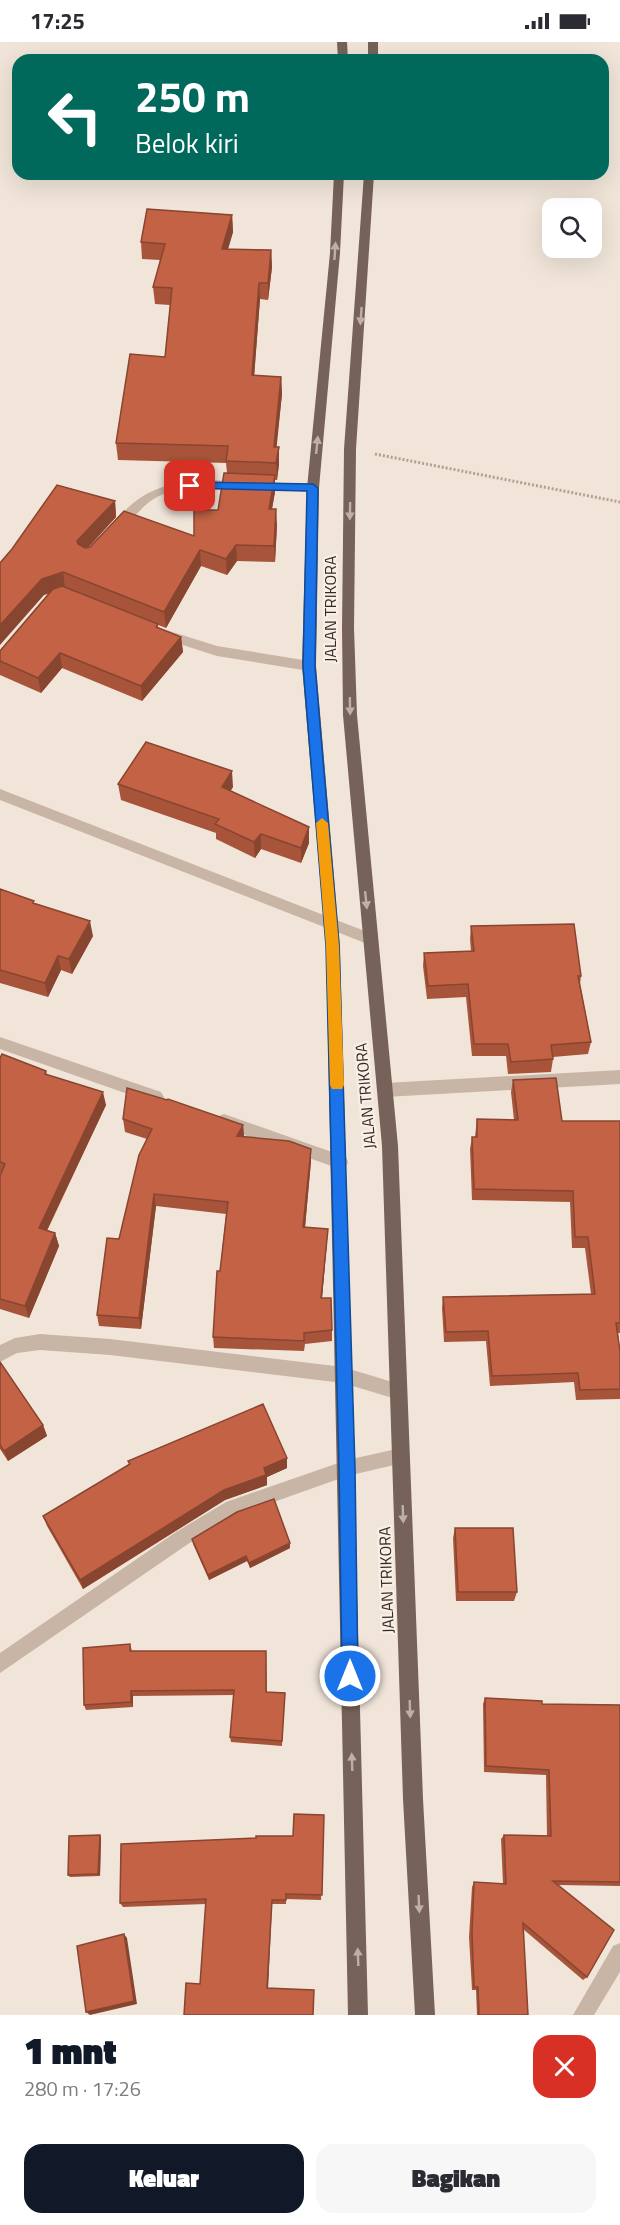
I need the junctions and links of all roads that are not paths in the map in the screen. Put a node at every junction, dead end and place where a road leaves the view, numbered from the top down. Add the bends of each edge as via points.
1 (339, 180) edge
2 (369, 180) edge
3 (313, 488) junction
4 (104, 541) edge
5 (149, 628) edge
6 (309, 666) junction
7 (0, 794) edge
8 (331, 924) junction
9 (370, 939) junction
10 (0, 1043) edge
11 (620, 1077) edge
12 (385, 1090) junction
13 (173, 1103) edge
14 (206, 1115) edge
15 (340, 1162) junction
16 (0, 1354) edge
17 (343, 1375) junction
18 (399, 1392) junction
19 (401, 1456) junction
20 (347, 1468) junction
21 (0, 1664) edge
22 (620, 1953) edge
23 (358, 2015) edge
24 (425, 2015) edge
25 (583, 2015) edge

3 -> 1 main road, JALAN TRIKORA
2 -> 9 main road, JALAN TRIKORA via 350,449 348,628 350,715
3 - 4 street via 204,484 176,487 154,494
3 - 6 main road, JALAN TRIKORA
5 - 6 street via 181,642 230,655
6 - 8 main road, JALAN TRIKORA
7 - 8 street
8 - 9 street
8 - 15 main road, JALAN TRIKORA
9 - 12 main road, JALAN TRIKORA
10 - 13 street
11 - 12 street
12 - 18 main road, JALAN TRIKORA
14 - 15 street
15 - 17 main road, JALAN TRIKORA
16 - 17 street via 15,1346 40,1342
17 - 18 street
17 - 20 main road, JALAN TRIKORA
18 - 19 main road, JALAN TRIKORA
19 - 20 street
19 -> 24 main road, JALAN TRIKORA
20 - 21 street via 232,1508 182,1538
23 -> 20 main road, JALAN TRIKORA
22 - 25 street

